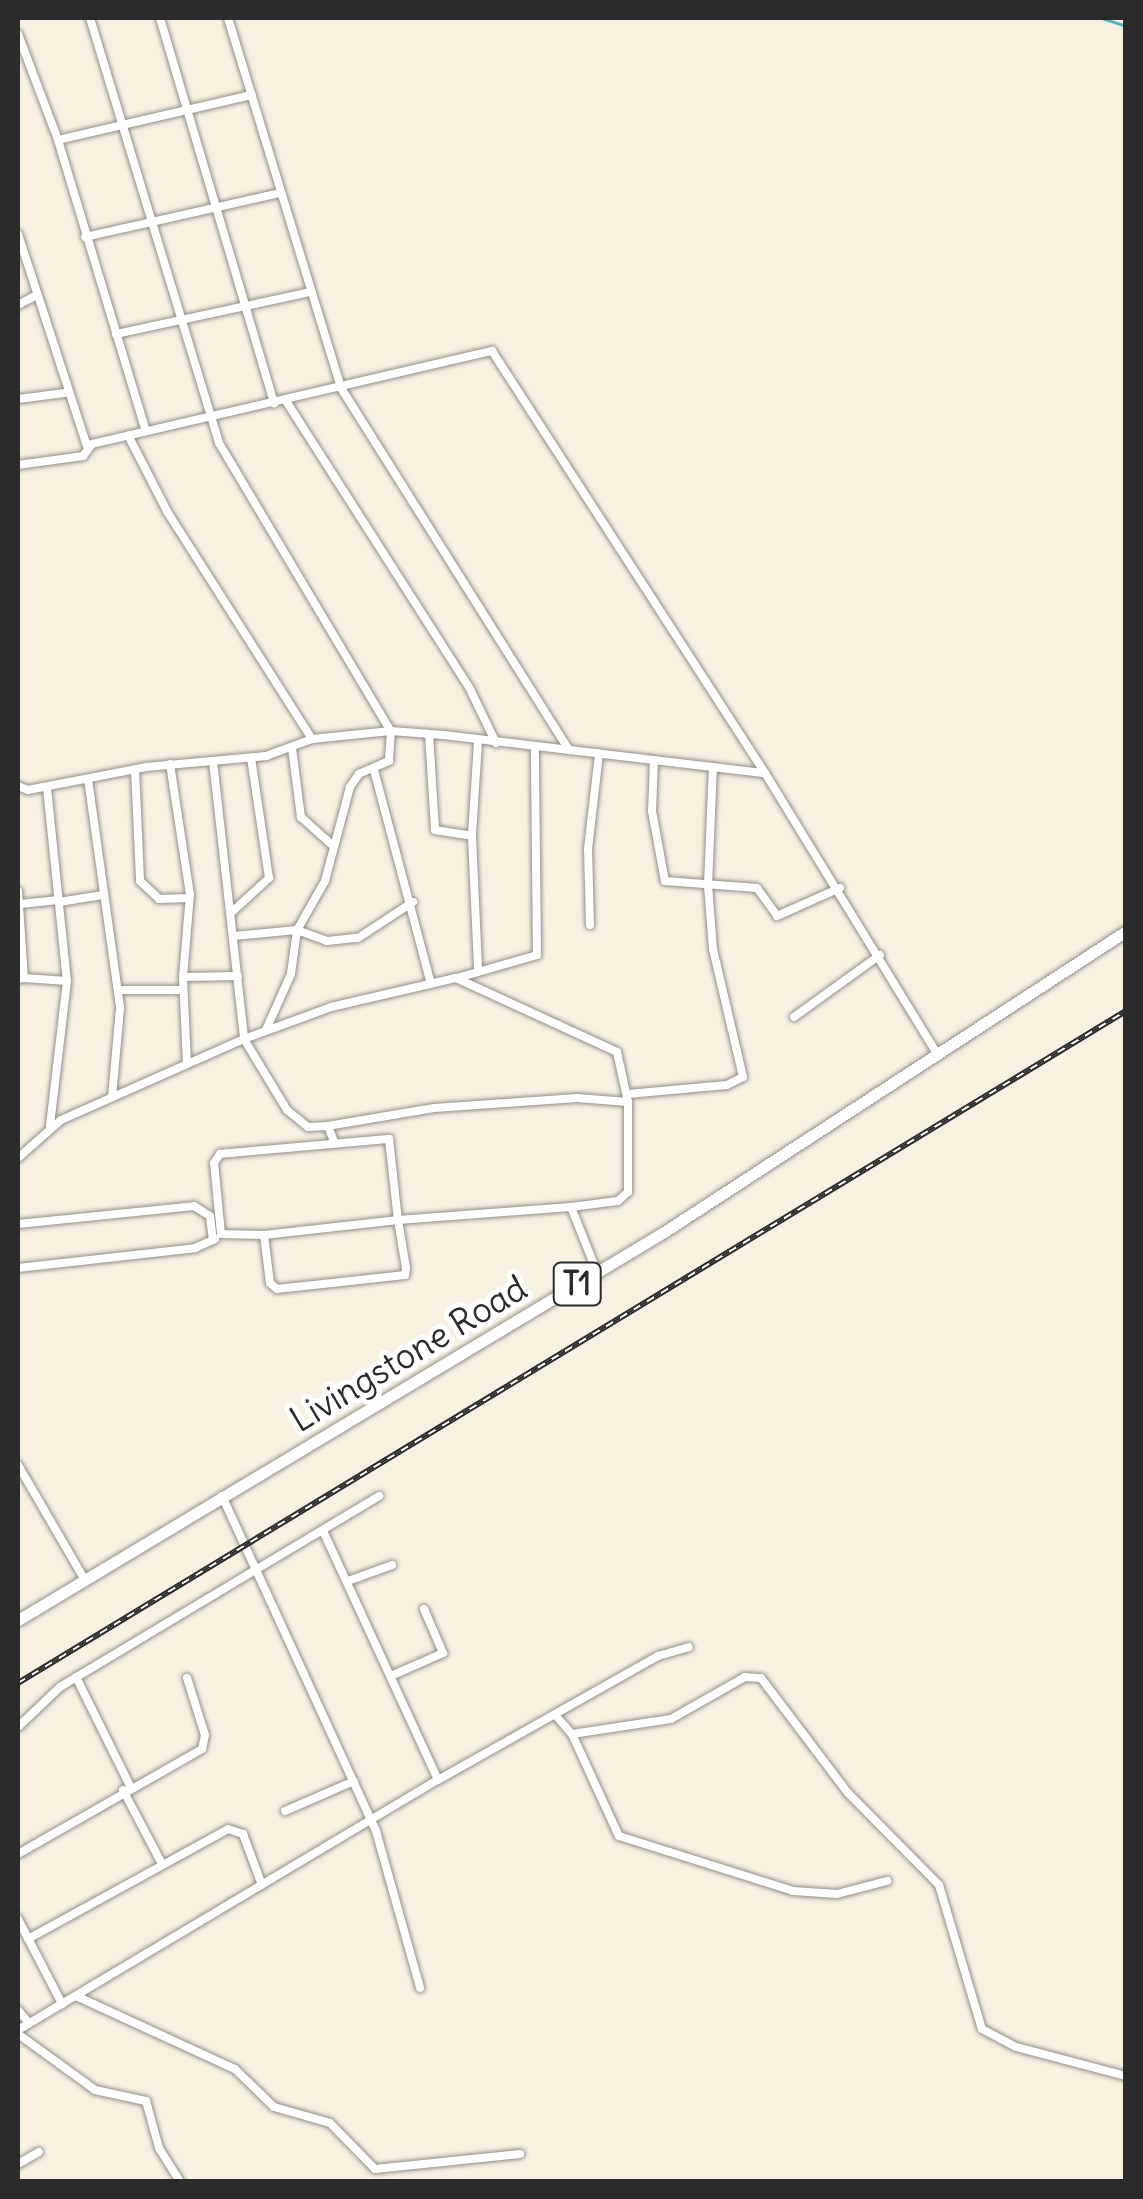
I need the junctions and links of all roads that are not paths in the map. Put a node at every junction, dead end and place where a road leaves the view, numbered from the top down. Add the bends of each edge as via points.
1 (90, 18) edge
2 (160, 18) edge
3 (228, 18) edge
4 (18, 34) edge
5 (252, 95) junction
6 (186, 109) junction
7 (123, 126) junction
8 (58, 140) junction
9 (280, 193) junction
10 (216, 208) junction
11 (152, 224) junction
12 (18, 234) edge
13 (85, 237) junction
14 (311, 292) junction
15 (37, 295) junction
16 (18, 305) edge
17 (246, 306) junction
18 (181, 316) junction
19 (116, 334) junction
20 (342, 388) junction
21 (66, 393) junction
22 (18, 399) edge
23 (286, 400) junction
24 (274, 403) junction
25 (208, 417) junction
26 (146, 431) junction
27 (128, 435) junction
28 (87, 446) junction
29 (18, 465) edge
30 (391, 731) junction
31 (429, 734) junction
32 (312, 739) junction
33 (478, 742) junction
34 (496, 743) junction
35 (535, 747) junction
36 (292, 748) junction
37 (569, 750) junction
38 (599, 754) junction
39 (251, 757) junction
40 (654, 760) junction
41 (214, 761) junction
42 (170, 764) junction
43 (713, 767) junction
44 (136, 769) junction
45 (374, 770) junction
46 (765, 774) junction
47 (88, 779) junction
48 (18, 786) edge
49 (47, 788) junction
50 (472, 836) junction
51 (331, 844) junction
52 (708, 885) junction
53 (840, 888) junction
54 (18, 891) edge
55 (102, 895) junction
56 (189, 898) junction
57 (59, 901) junction
58 (413, 902) junction
59 (20, 904) edge
60 (232, 911) junction
61 (590, 925) dead end
62 (297, 930) junction
63 (1126, 931) edge
64 (234, 936) junction
65 (880, 955) junction
66 (478, 969) junction
67 (238, 976) junction
68 (183, 977) junction
69 (456, 978) junction
70 (21, 979) edge
71 (67, 981) junction
72 (431, 984) junction
73 (118, 990) junction
74 (183, 990) junction
75 (794, 1018) dead end
76 (266, 1030) junction
77 (244, 1039) junction
78 (937, 1054) junction
79 (187, 1064) junction
80 (112, 1097) junction
81 (628, 1098) junction
82 (50, 1126) junction
83 (328, 1126) junction
84 (334, 1142) junction
85 (18, 1158) edge
86 (571, 1207) junction
87 (398, 1220) junction
88 (18, 1224) edge
89 (264, 1234) junction
90 (217, 1238) junction
91 (18, 1268) edge
92 (597, 1272) junction
93 (18, 1465) edge
94 (222, 1496) junction
95 (379, 1496) dead end
96 (324, 1532) junction
97 (392, 1566) dead end
98 (256, 1572) junction
99 (85, 1580) junction
100 (348, 1581) junction
101 (424, 1609) dead end
102 (18, 1620) edge
103 (689, 1647) dead end
104 (393, 1675) junction
105 (76, 1677) junction
106 (186, 1678) dead end
107 (557, 1717) junction
108 (18, 1727) edge
109 (572, 1734) junction
110 (438, 1780) junction
111 (354, 1782) junction
112 (126, 1788) junction
113 (285, 1810) dead end
114 (372, 1821) junction
115 (18, 1854) edge
116 (160, 1862) junction
117 (888, 1881) dead end
118 (262, 1885) junction
119 (18, 1919) edge
120 (28, 1939) junction
121 (420, 1988) dead end
122 (76, 1996) junction
123 (62, 2004) junction
124 (18, 2010) edge
125 (29, 2024) junction
126 (18, 2032) edge
127 (1126, 2076) edge
128 (39, 2152) dead end
129 (520, 2154) dead end
130 (18, 2164) edge
131 (180, 2182) edge

1 - 7 street
2 - 6 street
3 - 5 street
4 - 8 street
5 - 6 street
5 - 9 street
6 - 7 street
6 - 10 street
7 - 8 street
7 - 11 street
8 - 13 street
9 - 10 street
9 - 14 street
10 - 11 street
10 - 17 street
11 - 13 street
11 - 18 street
12 - 15 street
13 - 19 street
14 - 17 street
14 - 20 street
15 - 16 street
15 - 21 street
17 - 18 street
17 - 24 street
18 - 19 street
18 - 25 street
19 - 26 street
20 - 23 street
20 - 37 street
20 - 46 street via 492,351
21 - 22 street
21 - 28 street
23 - 24 street
23 - 34 street via 470,689
24 - 25 street
25 - 26 street
25 - 30 street
26 - 27 street
27 - 28 street
27 - 32 street via 177,527
28 - 29 street via 83,456
30 - 31 street
30 - 32 street
30 - 45 street via 390,758
31 - 33 street
31 - 50 street via 435,830
32 - 36 street
33 - 34 street
33 - 50 street
34 - 35 street
35 - 37 street
35 - 66 street via 536,955
36 - 39 street
36 - 51 street via 301,818
37 - 38 street
38 - 40 street
38 - 61 street via 588,849
39 - 41 street
39 - 60 street via 269,878
40 - 43 street
40 - 52 street via 652,811 662,878
41 - 42 street
41 - 60 street
42 - 44 street
42 - 56 street
43 - 46 street
43 - 52 street
44 - 47 street
44 - 56 street via 132,824 140,881 159,899
45 - 51 street via 350,787
45 - 58 street
46 - 53 street
47 - 49 street
47 - 55 street
48 - 49 street
49 - 57 street
50 - 66 street
51 - 62 street via 326,881
52 - 53 street via 757,888 776,916
52 - 81 street via 714,949 744,1078
53 - 65 street
54 - 59 street
55 - 57 street
55 - 73 street
56 - 68 street
57 - 59 street
57 - 71 street
58 - 62 street via 358,938 328,941
58 - 72 street
59 - 70 street
60 - 64 street
62 - 64 street
62 - 76 street via 291,974
63 - 78 highway, Livingstone Road / T1
64 - 67 street
65 - 75 street
65 - 78 street
66 - 69 street
67 - 68 street
67 - 77 street
68 - 74 street
69 - 72 street
69 - 81 street via 617,1052
70 - 71 street
71 - 82 street
72 - 76 street
73 - 74 street
73 - 80 street
74 - 79 street
76 - 77 street
77 - 79 street
77 - 83 street via 264,1080 298,1121
78 - 92 highway, Livingstone Road / T1
79 - 80 street
80 - 82 street
81 - 83 street via 434,1108
81 - 86 street via 628,1192 618,1201
82 - 85 street
83 - 84 street
84 - 87 street via 389,1139
84 - 90 street via 217,1156
86 - 87 street
86 - 92 street
87 - 89 street
87 - 89 street via 406,1271 398,1279 277,1289 270,1283
88 - 90 street via 194,1206 208,1212
89 - 90 street
90 - 91 street via 181,1250
92 - 94 highway, Livingstone Road / T1
93 - 99 street
94 - 98 street
94 - 99 highway, Livingstone Road / T1
95 - 96 street
96 - 98 street
96 - 100 street
97 - 100 street
98 - 105 street
98 - 111 street
99 - 102 highway, Livingstone Road / T1
100 - 104 street
101 - 104 street via 444,1653
103 - 107 street via 658,1656
104 - 110 street
105 - 108 street
105 - 112 street
106 - 112 street via 205,1745
107 - 109 street
107 - 110 street
109 - 117 street via 619,1836 793,1891 837,1894
109 - 127 street via 671,1719 745,1677 761,1678 848,1794 939,1885 982,2028 1016,2047
110 - 114 street
111 - 113 street
111 - 114 street
112 - 115 street
112 - 116 street
114 - 118 street
114 - 121 street
116 - 118 street via 233,1828 243,1834
116 - 120 street via 90,1910
118 - 122 street
119 - 120 street
120 - 123 street
122 - 123 street
122 - 129 street via 221,2062 274,2107 330,2123 375,2169
123 - 125 street
124 - 125 street
125 - 126 street
126 - 131 street via 95,2090 146,2100 159,2148
128 - 130 street

